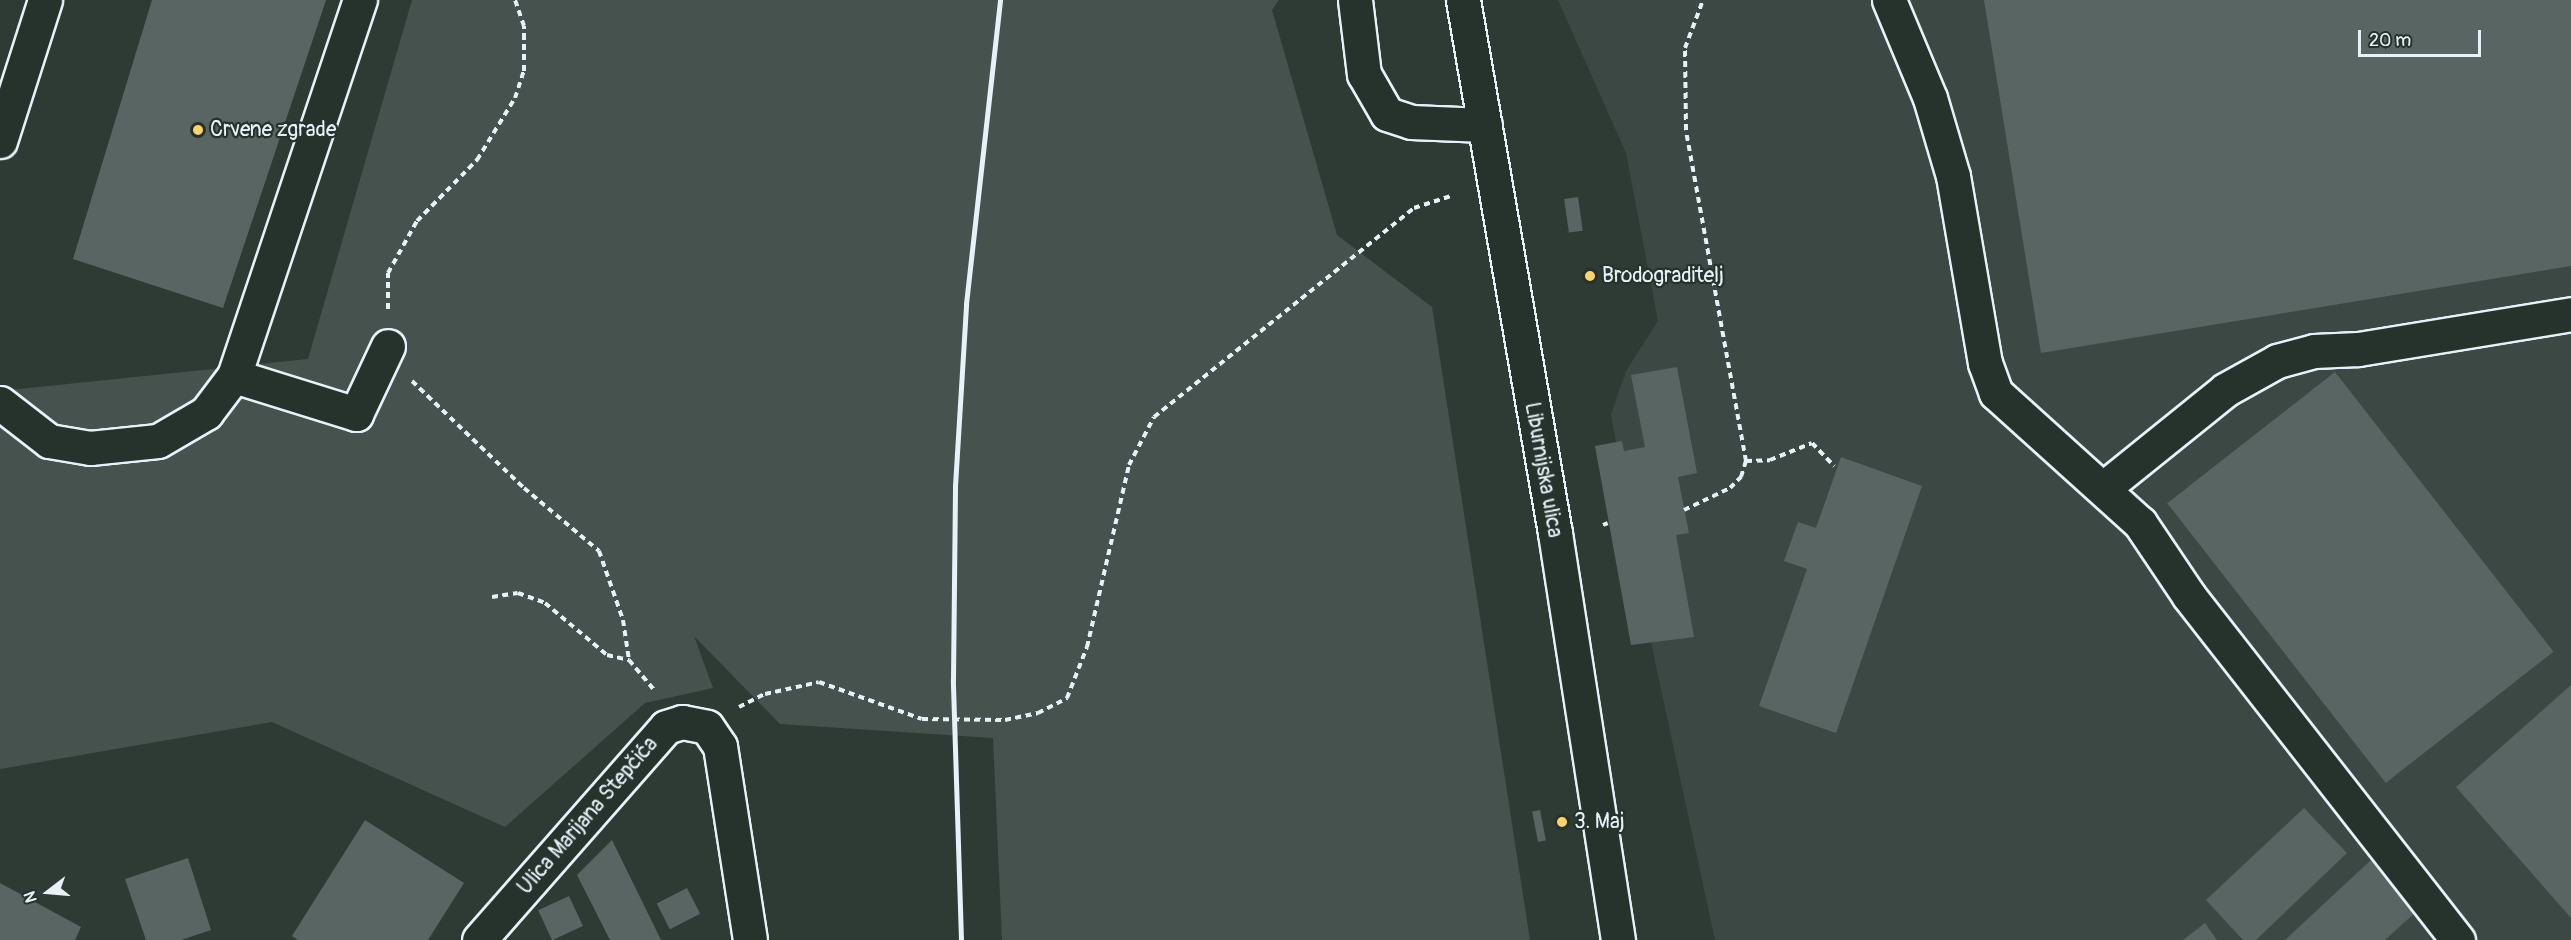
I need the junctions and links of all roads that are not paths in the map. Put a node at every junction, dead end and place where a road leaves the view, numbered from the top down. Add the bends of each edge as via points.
1 (45, 0) edge
2 (360, 0) edge
3 (1355, 0) edge
4 (1463, 0) edge
5 (1889, 0) edge
6 (1485, 125) junction
7 (0, 141) edge
8 (2571, 314) edge
9 (388, 346) road end
10 (234, 376) junction
11 (0, 403) edge
12 (2105, 487) junction
13 (479, 940) edge
14 (750, 940) edge
15 (1618, 940) edge
16 (2458, 940) edge

1 - 7 street
2 - 10 street
3 - 6 street via 1366,81 1387,114 1411,122
4 - 6 street, Liburnijska ulica
5 - 12 street via 1930,98 1953,176 1985,363 1996,393 2012,412
6 - 15 street, Liburnijska ulica
8 - 12 street via 2358,349 2314,351 2277,362 2224,390
9 - 10 street via 356,414
10 - 11 street via 206,413 158,441 90,448 50,441
12 - 16 street via 2140,523 2189,596
13 - 14 street, Ulica Marijana Stepčića via 666,727 682,722 707,727 720,746

